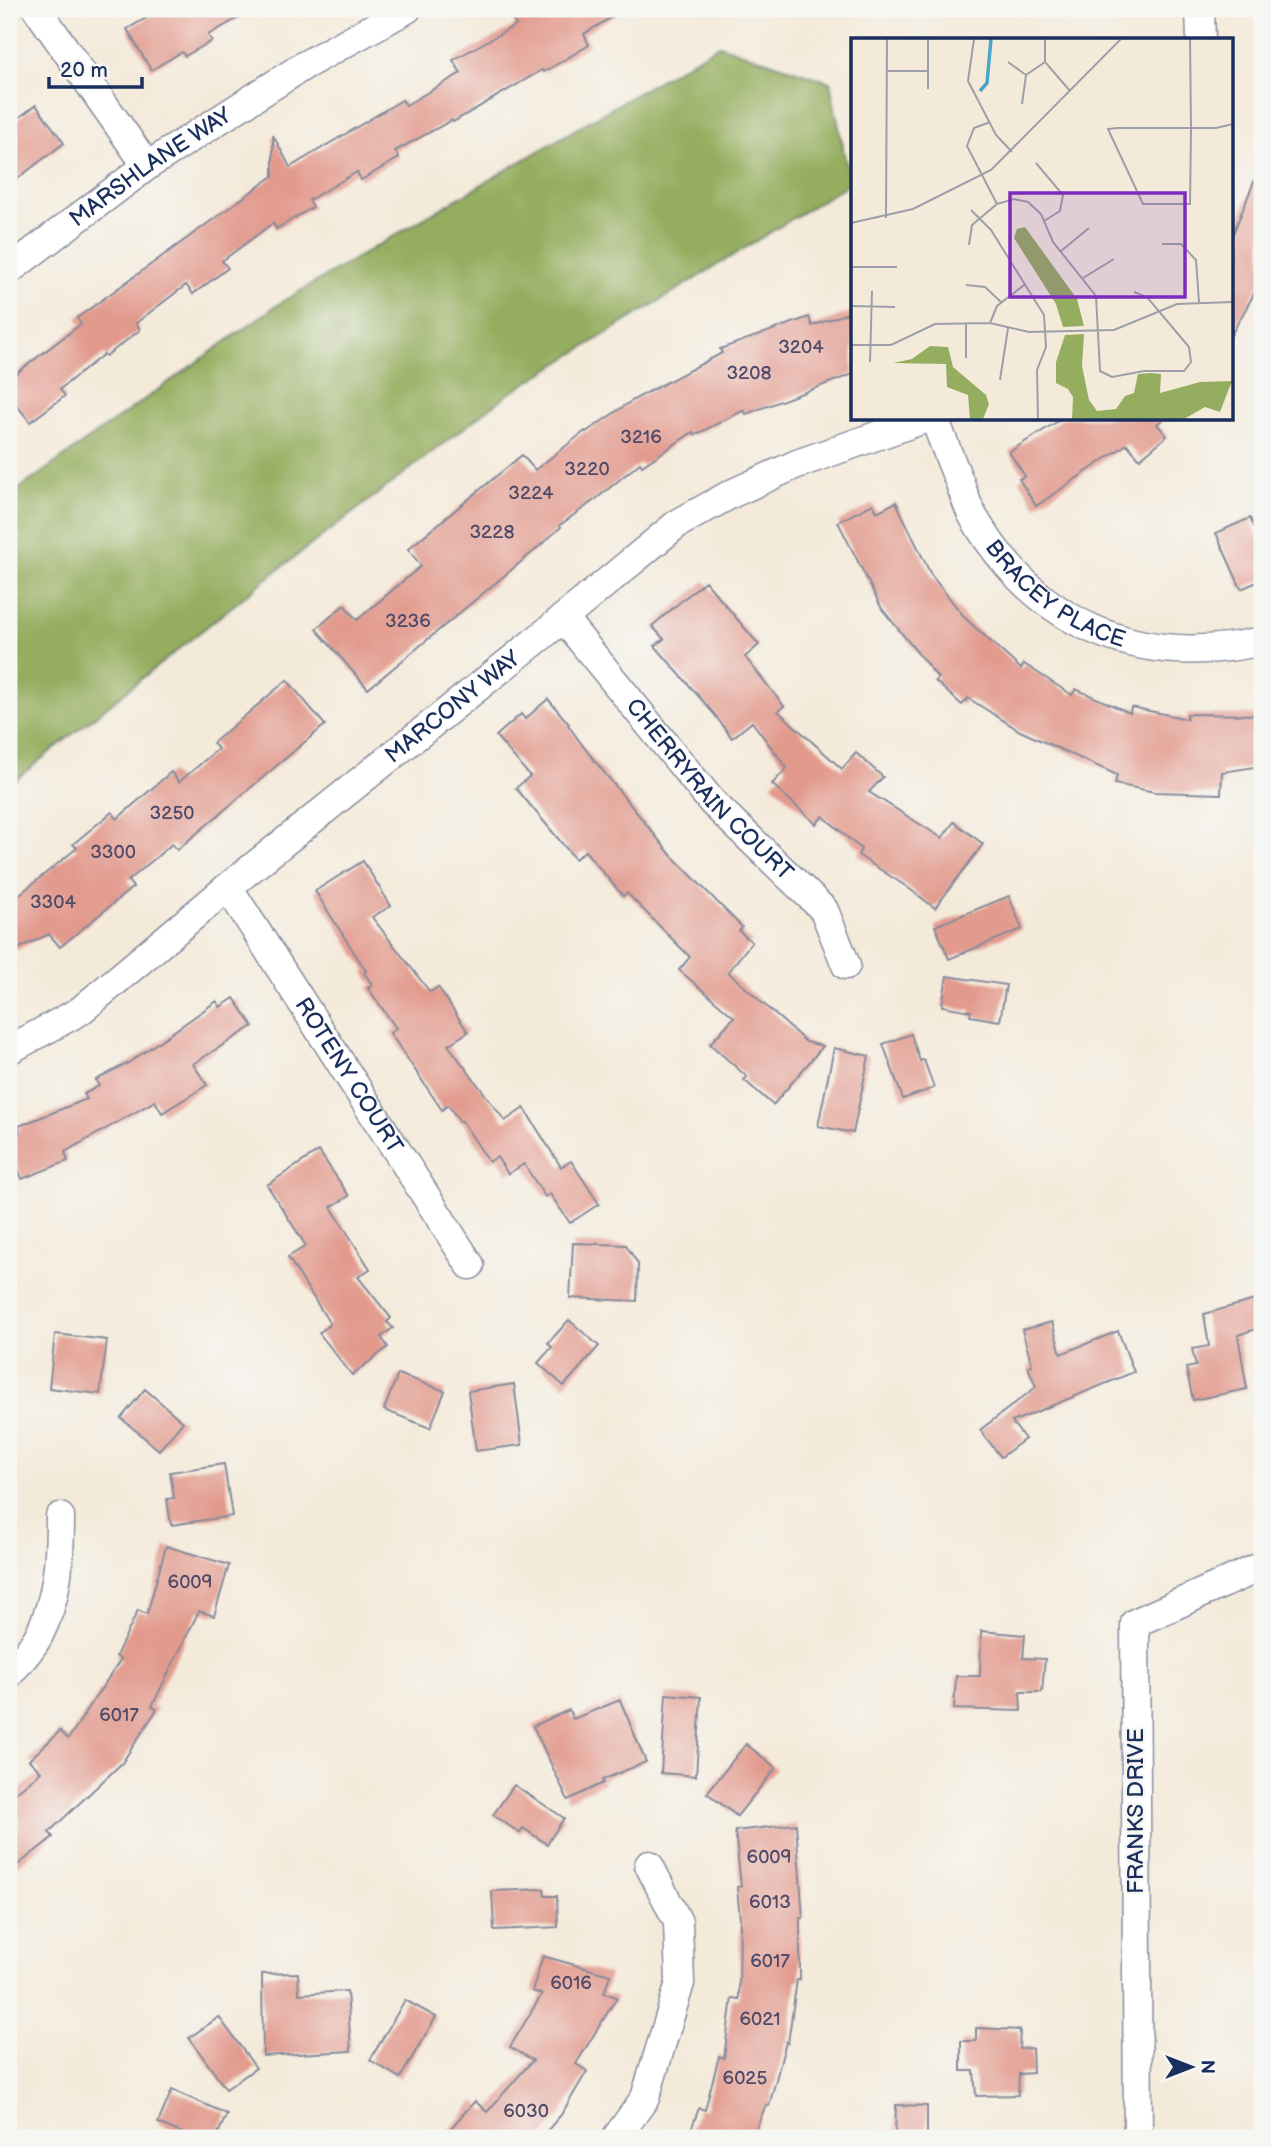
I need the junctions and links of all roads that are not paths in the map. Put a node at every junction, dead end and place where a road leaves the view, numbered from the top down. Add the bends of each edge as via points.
1 (37, 9) edge
2 (407, 9) edge
3 (1200, 9) edge
4 (1202, 38) edge
5 (147, 166) junction
6 (9, 270) edge
7 (921, 420) edge
8 (935, 420) edge
9 (563, 618) junction
10 (1262, 641) edge
11 (228, 887) junction
12 (846, 965) dead end
13 (9, 1050) edge
14 (470, 1265) dead end
15 (61, 1517) dead end
16 (1262, 1566) edge
17 (9, 1674) edge
18 (649, 1865) dead end
19 (616, 2138) edge
20 (1138, 2138) edge

1 - 5 street
2 - 5 street, MARSHLANE WAY via 305,65
3 - 4 street
5 - 6 street, MARSHLANE WAY
7 - 9 street, MARCONY WAY via 797,464 720,500 677,524
8 - 10 street, BRACEY PLACE via 972,516 1020,580 1049,605 1111,636 1171,649
9 - 11 street, MARCONY WAY
9 - 12 street, CHERRYRAIN COURT via 712,802 824,910
11 - 13 street, MARCONY WAY via 80,1011
11 - 14 street, ROTENY COURT
15 - 17 street via 61,1557 52,1603 38,1636
16 - 20 street, FRANKS DRIVE via 1135,1623
18 - 19 street via 678,1922 680,1983 645,2098

